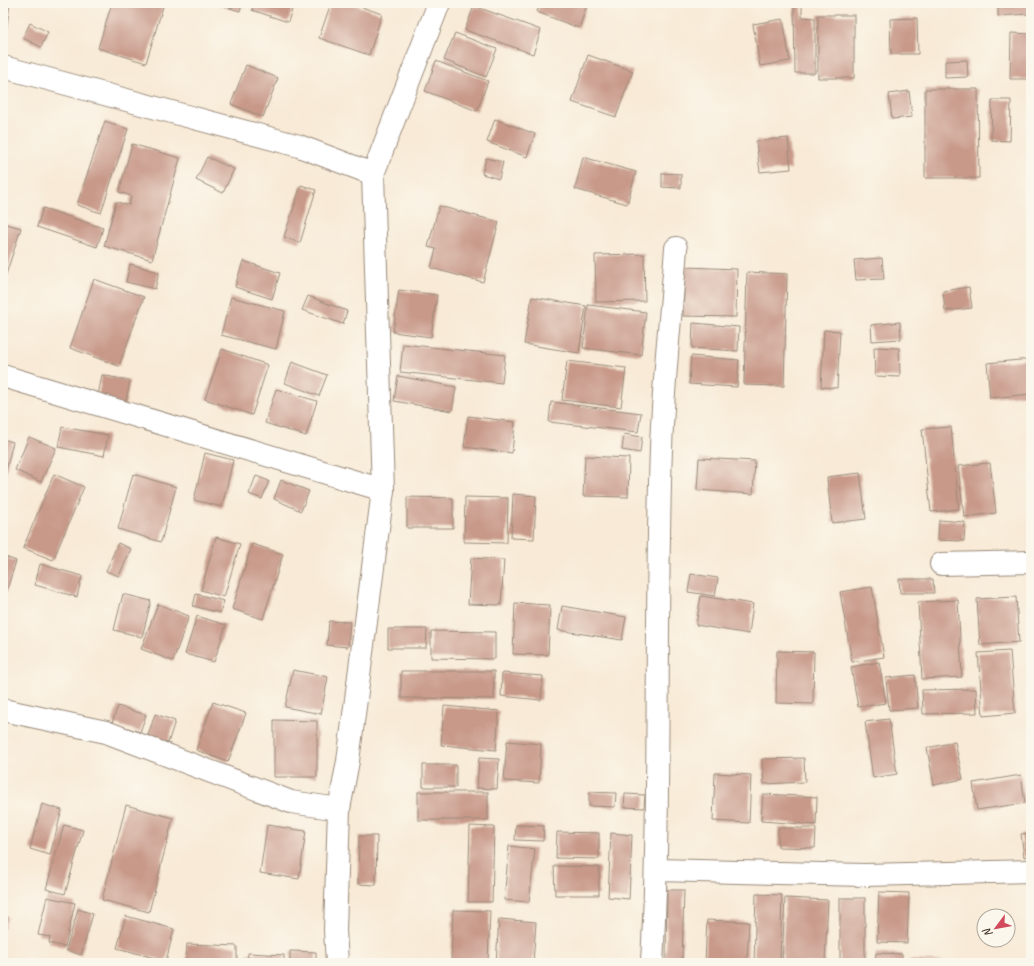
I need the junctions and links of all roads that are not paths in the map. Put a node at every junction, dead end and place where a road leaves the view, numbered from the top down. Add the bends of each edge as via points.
1 (439, 3) edge
2 (3, 67) edge
3 (373, 174) junction
4 (676, 248) dead end
5 (3, 376) edge
6 (383, 490) junction
7 (1031, 562) edge
8 (940, 564) dead end
9 (3, 710) edge
10 (338, 809) junction
11 (657, 870) junction
12 (1031, 871) edge
13 (337, 963) edge
14 (652, 963) edge

1 - 3 street
2 - 3 street via 299,146
3 - 6 street
4 - 11 street via 661,447
5 - 6 street
6 - 10 street via 348,761
7 - 8 street
9 - 10 street via 106,732 291,802
10 - 13 street
11 - 12 street via 865,875
11 - 14 street

